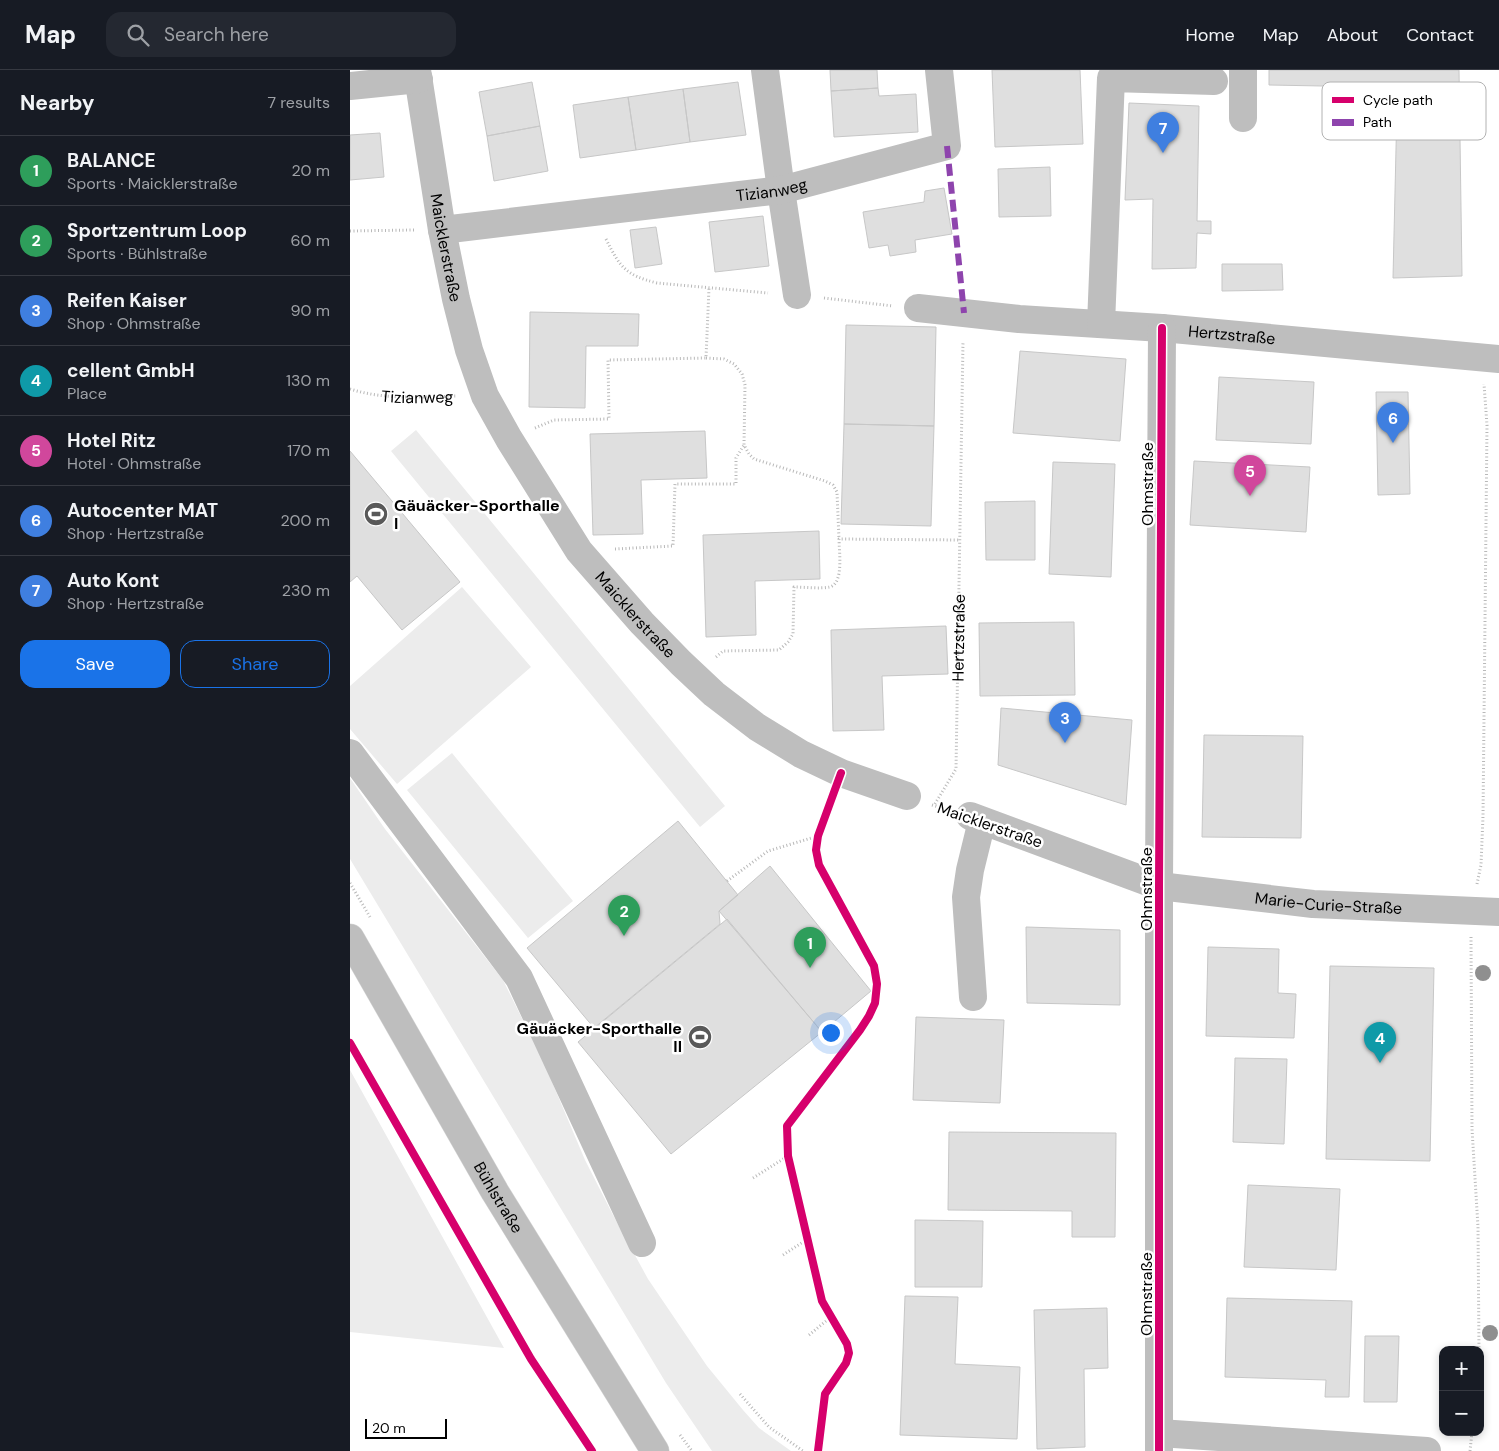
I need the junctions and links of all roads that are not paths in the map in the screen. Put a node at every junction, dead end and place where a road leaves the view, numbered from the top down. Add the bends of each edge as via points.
1 (765, 70) edge
2 (939, 70) edge
3 (1243, 70) edge
4 (418, 74) edge
5 (1214, 81) dead end
6 (350, 86) edge
7 (1243, 118) dead end
8 (780, 190) junction
9 (442, 230) junction
10 (797, 296) road end
11 (918, 308) road end
12 (1101, 324) junction
13 (1162, 328) junction
14 (1491, 359) edge
15 (350, 753) edge
16 (906, 796) road end
17 (1159, 886) junction
18 (1499, 912) edge
19 (350, 938) edge
20 (973, 997) dead end
21 (642, 1243) dead end
22 (1159, 1442) edge
23 (655, 1451) edge
24 (1426, 1451) edge

1 - 8 street
2 - 8 street, Tizianweg via 947,146
3 - 7 street
4 - 6 street
4 - 9 street, Maicklerstraße
5 - 12 street via 1111,78
8 - 9 street, Tizianweg
8 - 10 street
9 - 16 street, Maicklerstraße via 469,350 485,396 579,551 642,624 714,694 757,727 841,773
11 - 12 street, Hertzstraße
12 - 13 street, Hertzstraße
13 - 14 street, Hertzstraße
13 - 17 street, Ohmstraße
15 - 21 street via 519,978
17 - 18 street, Marie-Curie-Straße via 1314,904
17 - 20 street, Maicklerstraße via 976,819 966,897
17 - 22 street, Ohmstraße
19 - 23 street, Bühlstraße via 495,1192
22 - 24 street, Ohmstraße

